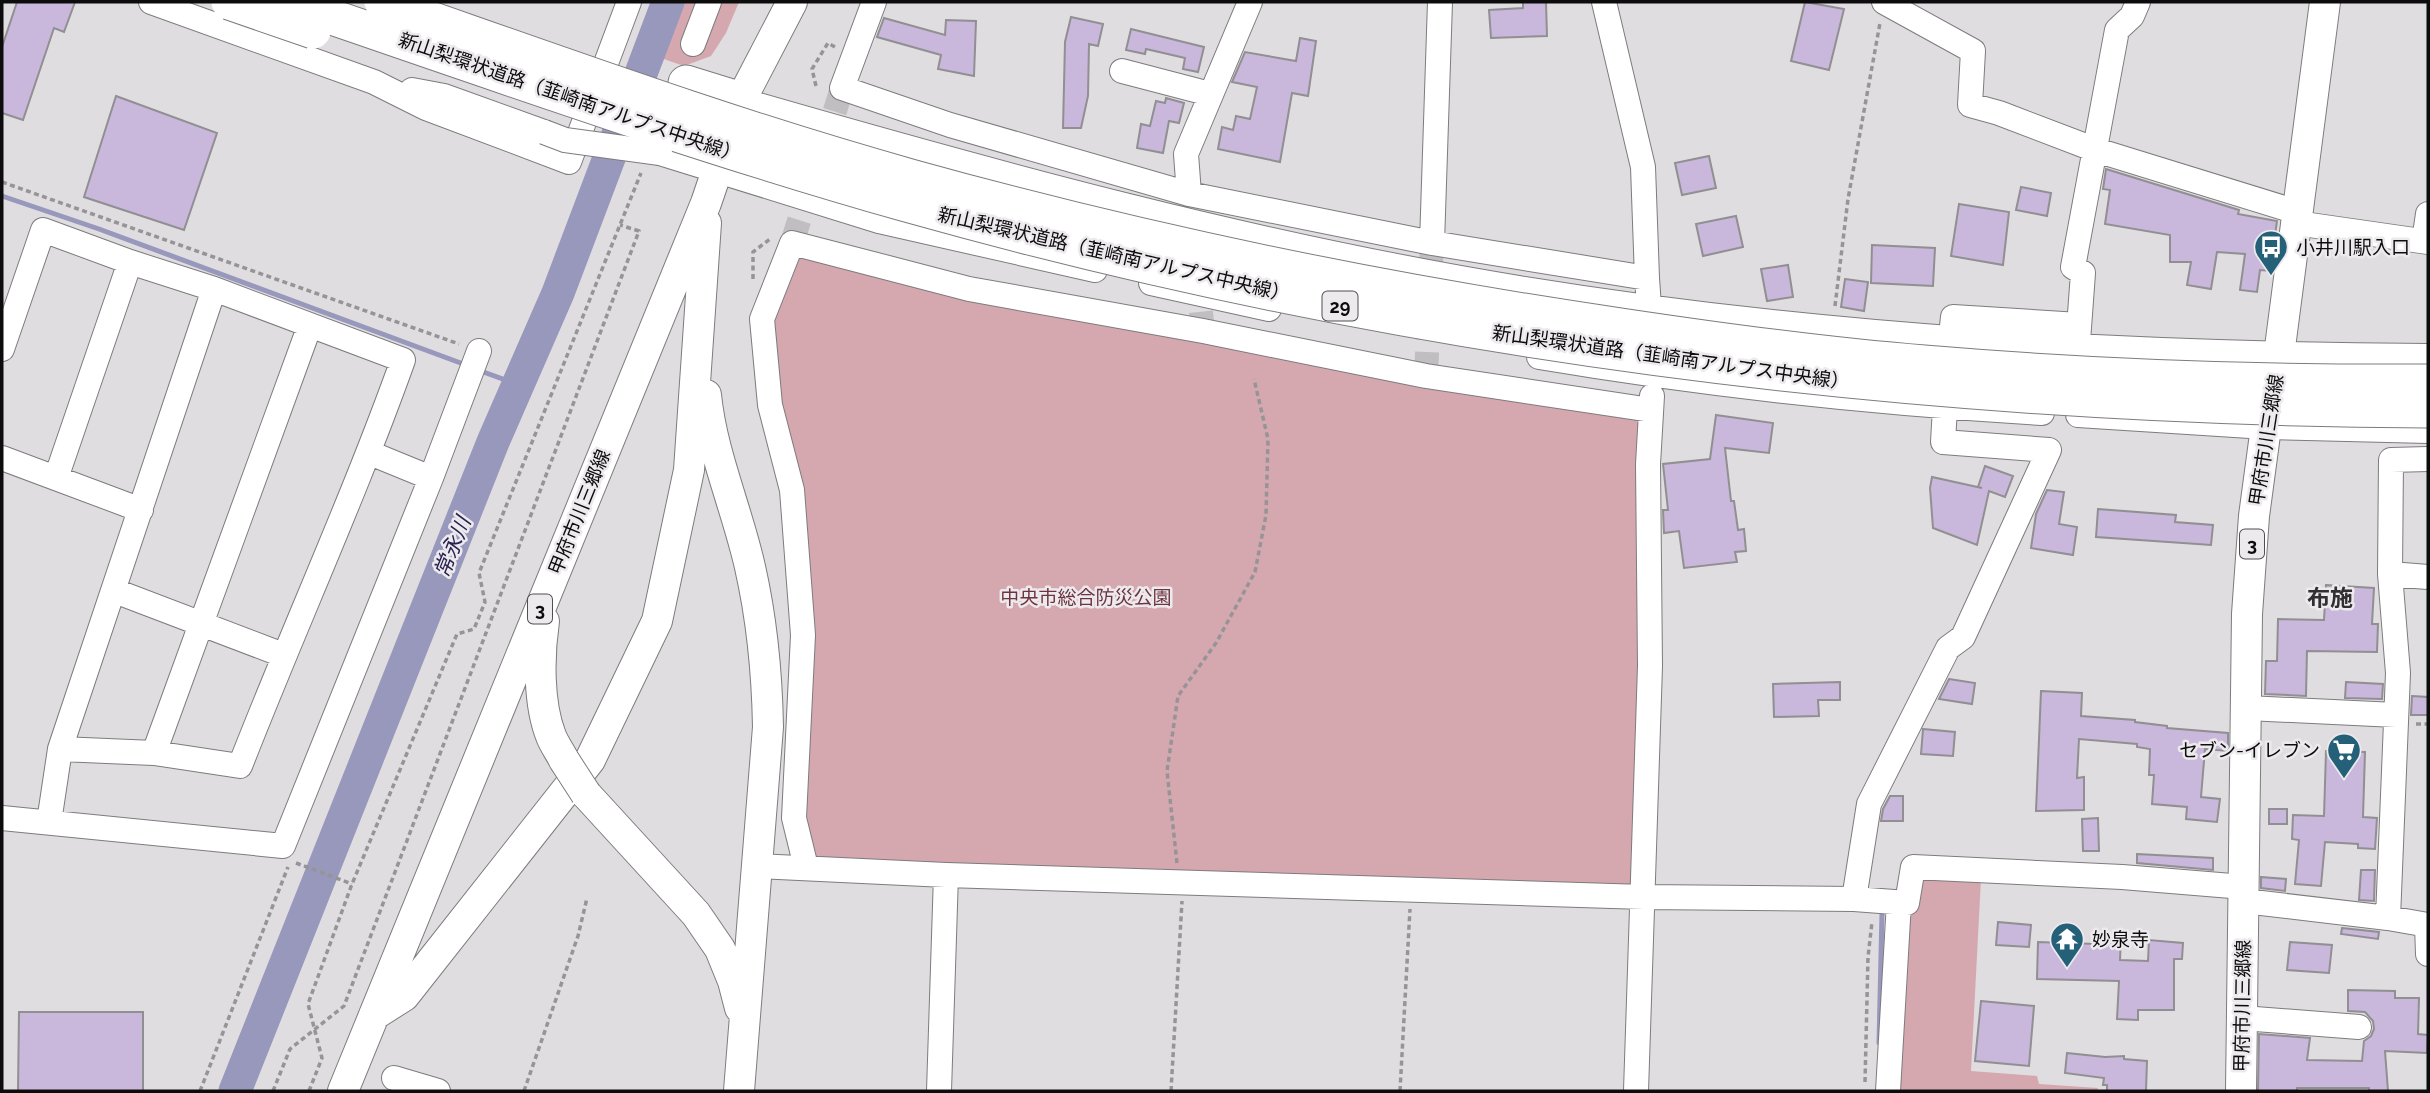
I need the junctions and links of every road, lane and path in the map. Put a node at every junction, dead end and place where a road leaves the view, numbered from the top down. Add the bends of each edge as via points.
1 (151, 2) edge
2 (229, 2) edge
3 (288, 2) edge
4 (382, 2) edge
5 (449, 2) edge
6 (629, 2) edge
7 (709, 2) edge
8 (792, 2) edge
9 (874, 2) edge
10 (1250, 2) edge
11 (1440, 2) edge
12 (1604, 2) edge
13 (1883, 2) edge
14 (2138, 2) edge
15 (2325, 2) edge
16 (693, 44) dead end
17 (835, 58) dead end
18 (1122, 71) dead end
19 (374, 82) junction
20 (816, 86) dead end
21 (1210, 94) junction
22 (741, 100) junction
23 (2096, 150) junction
24 (650, 163) junction
25 (717, 171) junction
26 (2, 182) edge
27 (1189, 194) junction
28 (706, 203) junction
29 (2428, 214) edge
30 (2296, 217) junction
31 (620, 225) junction
32 (2426, 242) edge
33 (1432, 243) junction
34 (130, 262) junction
35 (1647, 278) junction
36 (214, 289) junction
37 (1649, 307) junction
38 (698, 314) junction
39 (310, 325) junction
40 (1833, 329) junction
41 (2078, 335) junction
42 (1951, 337) junction
43 (2, 349) edge
44 (479, 351) joint
45 (2279, 355) junction
46 (2428, 356) edge
47 (1652, 376) junction
48 (1254, 379) dead end
49 (2428, 382) edge
50 (1944, 407) junction
51 (1651, 410) junction
52 (2428, 410) edge
53 (2266, 427) junction
54 (2428, 431) edge
55 (370, 453) junction
56 (2, 458) edge
57 (2428, 460) edge
58 (56, 478) junction
59 (431, 478) junction
60 (141, 510) junction
61 (2390, 574) junction
62 (2428, 577) edge
63 (549, 586) junction
64 (114, 591) junction
65 (202, 624) junction
66 (283, 655) junction
67 (2247, 708) junction
68 (2396, 715) junction
69 (60, 749) junction
70 (154, 753) junction
71 (2, 818) edge
72 (49, 821) junction
73 (755, 866) junction
74 (806, 867) junction
75 (946, 875) junction
76 (1183, 882) junction
77 (352, 884) junction
78 (1411, 889) junction
79 (2244, 894) junction
80 (1644, 897) junction
81 (587, 898) dead end
82 (1876, 901) junction
83 (2388, 918) junction
84 (2428, 925) edge
85 (2428, 954) edge
86 (374, 1015) junction
87 (2242, 1018) junction
88 (743, 1022) junction
89 (2360, 1027) dead end
90 (314, 1029) junction
91 (394, 1078) dead end
92 (200, 1091) edge
93 (273, 1091) edge
94 (309, 1091) edge
95 (343, 1091) edge
96 (438, 1091) edge
97 (524, 1091) edge
98 (739, 1091) edge
99 (939, 1091) edge
100 (1171, 1091) edge
101 (1400, 1091) edge
102 (1636, 1091) edge
103 (1865, 1091) edge
104 (1888, 1091) edge
105 (2241, 1091) edge

1 - 19 street
2 - 24 highway, bridge
3 - 52 highway, 新山梨環状道路（韮崎南アルプス中央線） / 29, bridge via 683,137 907,204 1143,264 1405,319 1667,360 1913,388 2148,404
4 - 49 highway, 新山梨環状道路（韮崎南アルプス中央線） / 29, bridge via 686,107 912,178 1147,237 1405,292 1673,334 1922,363 2152,376
5 - 22 highway
6 - 19 street via 569,162 426,108
7 - 16 street
8 - 22 main road, 甲府市川三郷線 / 3
9 - 27 street via 842,88 950,125
10 - 21 street
11 - 33 street
12 - 35 street via 1643,167
13 - 23 street via 1973,51 1970,105
13 - 40 path via 1848,199
14 - 23 street via 2132,16 2117,30
15 - 30 main road, 甲府市川三郷線 / 3
17 - 20 path via 835,46 828,43 811,69
18 - 21 street
19 - 24 street, bridge via 444,96 565,140
21 - 27 street via 1186,154
22 - 25 main road, 甲府市川三郷線 / 3
22 - 37 street via 1079,194 1293,244 1515,287
23 - 30 street
23 - 41 street via 2073,267 2083,273
24 - 25 street
24 - 31 path
25 - 28 main road, 甲府市川三郷線 / 3
25 - 47 street via 879,222 1226,301
26 - 44 path
27 - 33 street
28 - 38 main road, 甲府市川三郷線 / 3
28 - 63 main road, 甲府市川三郷線 / 3
29 - 32 street
30 - 32 street
30 - 45 main road, 甲府市川三郷線 / 3
31 - 77 path via 479,573 485,602 474,629 457,634
31 - 90 path via 639,231 344,1006
33 - 35 street
34 - 36 street
34 - 43 street via 43,230
34 - 58 street
35 - 37 street
36 - 39 street
36 - 60 street
37 - 40 street
37 - 47 street
38 - 73 main road, 甲府市川三郷線 / 3 via 709,420 750,565 767,666 768,727
38 - 86 main road, 甲府市川三郷線 / 3 via 688,470 657,621 590,760 404,996
39 - 55 street via 403,360
39 - 65 street
40 - 42 street
41 - 42 street
41 - 45 street
42 - 50 street
44 - 59 street
45 - 46 street
45 - 53 main road, 甲府市川三郷線 / 3
47 - 50 street
47 - 51 street
48 - 76 path via 1268,439 1266,515 1255,572 1216,643 1178,696 1167,771
50 - 53 street
50 - 82 street via 1943,442 2049,450 1963,637 1948,648 1869,804
51 - 74 street via 1426,376 969,289 792,243 762,319 771,405 792,490 803,635 794,818
51 - 80 street
53 - 54 street
53 - 67 main road, 甲府市川三郷線 / 3 via 2247,614
55 - 59 street
55 - 66 street
56 - 58 street
57 - 61 street via 2391,460
58 - 60 street
59 - 72 street via 283,846
60 - 64 street
61 - 62 street
61 - 68 street via 2398,673
63 - 86 main road, 甲府市川三郷線 / 3
63 - 88 main road, bridge via 540,643 550,734 586,794 696,914 724,960
64 - 65 street
64 - 69 street
65 - 66 street
65 - 70 street
66 - 70 street via 240,766
67 - 68 street
67 - 79 main road, 甲府市川三郷線 / 3
68 - 83 street
69 - 70 street
69 - 72 street
71 - 72 street
73 - 74 street
73 - 88 main road, 甲府市川三郷線 / 3
74 - 75 street
75 - 76 street
75 - 99 street
76 - 78 street
76 - 100 path
77 - 90 path via 308,1004
77 - 92 path via 290,861
78 - 80 street
78 - 101 path
79 - 82 street via 2108,876 1913,867 1908,903
79 - 83 street
79 - 87 main road, 甲府市川三郷線 / 3
80 - 82 street
80 - 102 street
81 - 97 path
82 - 103 path via 1868,957
82 - 104 street
83 - 84 street
84 - 85 street
86 - 95 main road, 甲府市川三郷線 / 3
87 - 89 street
87 - 105 main road, 甲府市川三郷線 / 3
88 - 98 main road, 甲府市川三郷線 / 3
90 - 93 path via 290,1049
90 - 94 path via 322,1058
91 - 96 street

